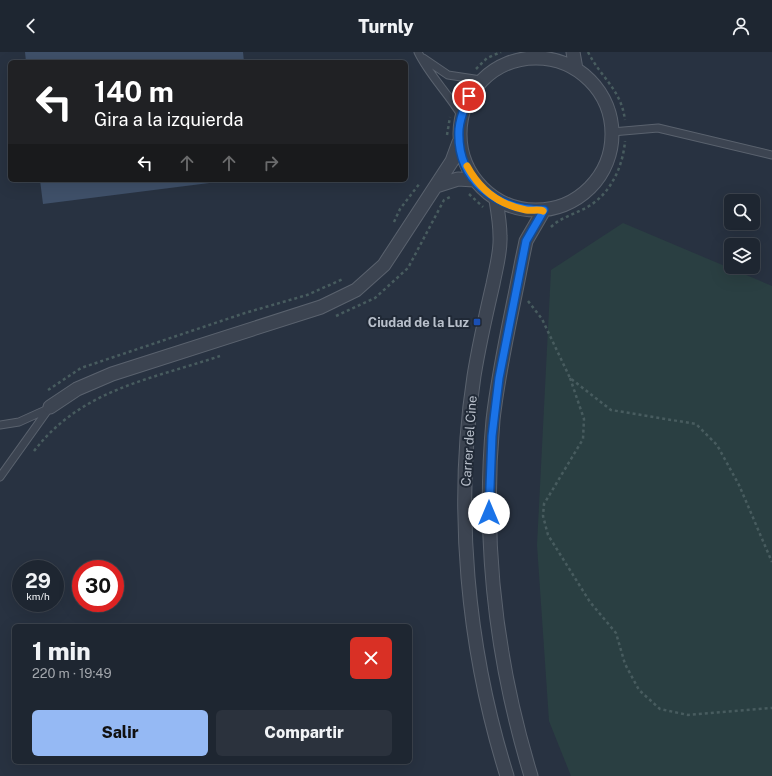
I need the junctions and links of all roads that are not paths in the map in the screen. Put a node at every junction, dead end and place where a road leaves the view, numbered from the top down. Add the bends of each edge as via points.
1 (572, 52) edge
2 (419, 54) edge
3 (529, 55) edge
4 (576, 69) junction
5 (481, 80) junction
6 (461, 115) junction
7 (612, 132) junction
8 (453, 142) junction
9 (772, 155) edge
10 (474, 180) junction
11 (436, 186) junction
12 (496, 200) junction
13 (544, 210) junction
14 (50, 408) junction
15 (0, 425) edge
16 (0, 477) edge
17 (507, 776) edge
18 (531, 776) edge

1 - 4 street
2 - 5 lane via 448,75
2 - 6 lane
3 - 4 street via 561,62
3 - 5 street via 494,70
4 - 7 street via 591,81 602,96 609,113
5 - 6 street via 469,96
6 - 8 street
7 - 9 lane via 658,128
7 - 13 street via 610,151 604,168 594,184 579,197 562,206
8 - 10 street
8 - 11 street via 452,161
10 - 11 street via 458,179
10 - 12 street
11 - 14 street via 384,265 356,290 321,307 112,374 77,389
12 - 13 street via 511,207
12 - 17 street, Carrer del Cine via 500,237 474,375 469,419 465,481 466,546 483,682
13 - 18 street, Carrer del Cine via 526,241 522,260 499,378 489,482 489,544 493,598 506,678 521,745
14 - 15 lane via 19,422
14 - 16 lane

